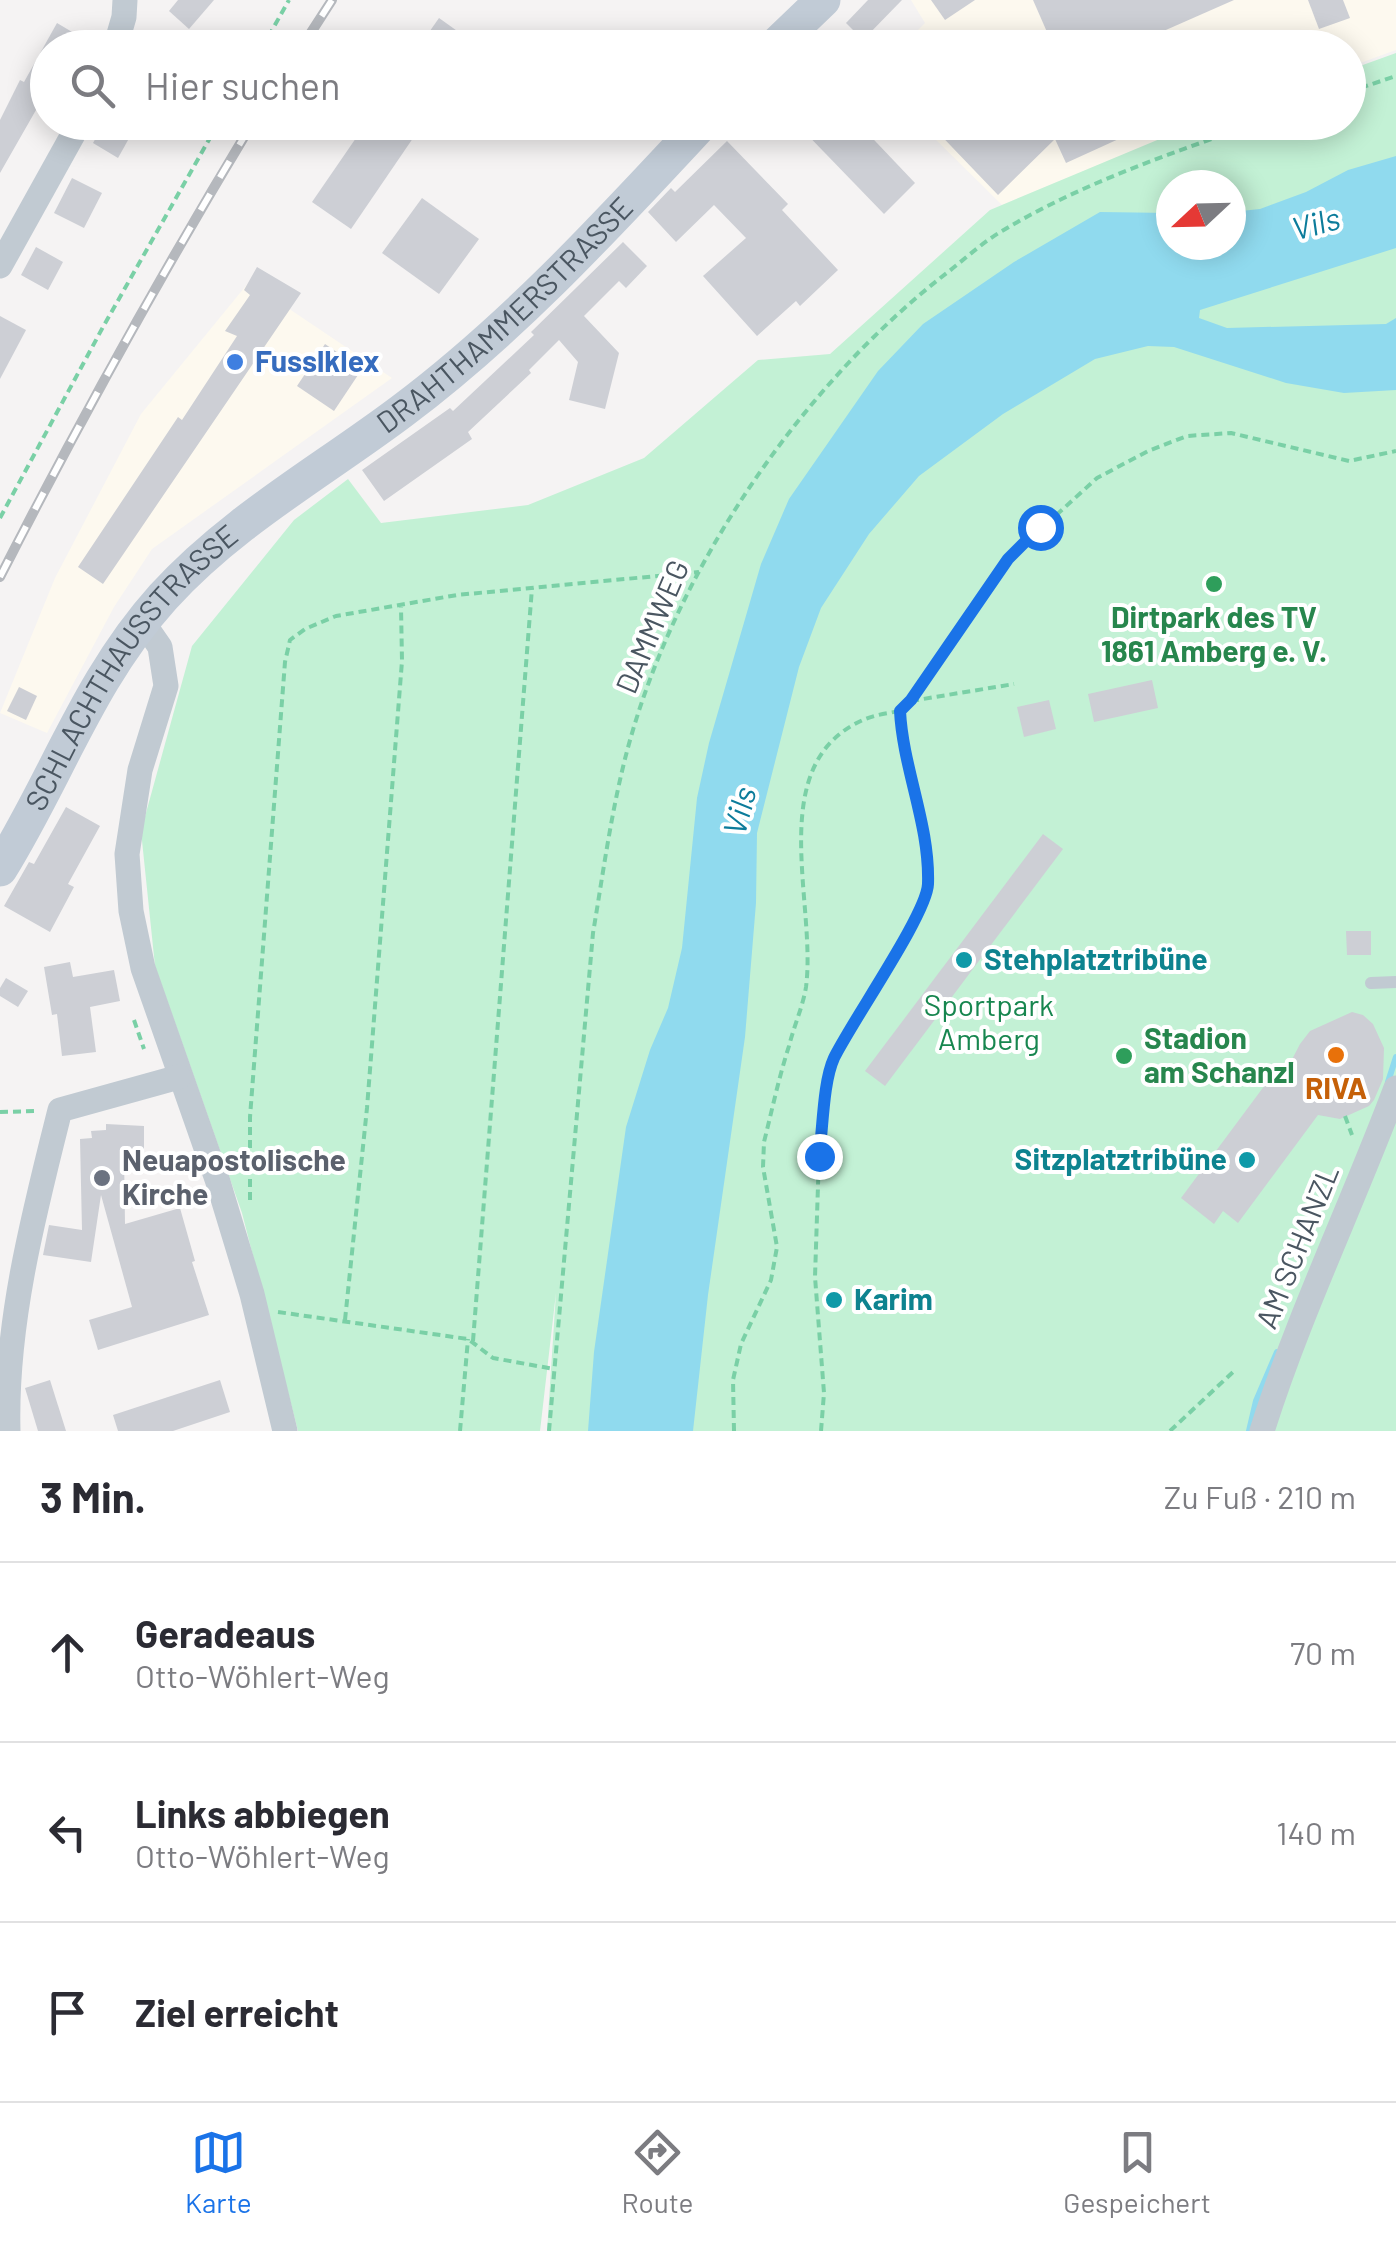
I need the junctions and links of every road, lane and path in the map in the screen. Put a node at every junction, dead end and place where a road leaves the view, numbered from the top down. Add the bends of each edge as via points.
1 (125, 0) edge
2 (289, 0) edge
3 (823, 0) edge
4 (121, 30) edge
5 (272, 30) edge
6 (792, 30) edge
7 (1396, 76) edge
8 (1366, 86) edge
9 (70, 140) edge
10 (209, 140) edge
11 (686, 140) edge
12 (1212, 140) edge
13 (0, 266) edge
14 (1396, 452) edge
15 (291, 489) joint
16 (0, 518) edge
17 (700, 572) junction
18 (532, 588) junction
19 (402, 607) junction
20 (142, 621) junction
21 (1014, 684) dead end
22 (911, 700) junction
23 (900, 711) junction
24 (0, 870) edge
25 (1396, 982) edge
26 (1372, 983) dead end
27 (179, 1076) junction
28 (1396, 1088) edge
29 (60, 1110) junction
30 (0, 1112) edge
31 (1345, 1116) dead end
32 (1350, 1131) dead end
33 (250, 1210) dead end
34 (272, 1311) dead end
35 (345, 1321) junction
36 (470, 1340) junction
37 (555, 1370) junction
38 (1233, 1372) dead end
39 (8, 1431) edge
40 (285, 1431) edge
41 (460, 1431) edge
42 (549, 1431) edge
43 (734, 1431) edge
44 (821, 1431) edge
45 (1170, 1431) edge
46 (1262, 1431) edge

1 - 4 street
2 - 5 path
3 - 6 main road
7 - 8 path
9 - 13 street
10 - 16 path
11 - 15 main road, DRAHTHAMMERSTRASSE via 566,268 463,361
12 - 17 path, DAMMWEG via 1091,185 1000,232 910,302 828,382 768,462
14 - 22 path via 1349,461 1231,433 1188,436 1148,451 1096,478 1008,559
15 - 20 main road, SCHLACHTHAUSSTRASSE via 214,545
17 - 18 path
17 - 37 path, DAMMWEG via 664,645 626,754 609,844 593,933
18 - 19 path
18 - 36 path
19 - 33 path via 336,616 290,640 250,1117
19 - 35 path
20 - 24 main road, SCHLACHTHAUSSTRASSE via 95,688
20 - 27 street via 160,648 166,686 140,770 127,854 130,911
21 - 22 path
22 - 23 path
23 - 43 path via 842,732 814,763 802,804 806,988 764,1142 776,1247 771,1280 740,1344
23 - 44 path via 928,887 832,1063 819,1156 815,1277
25 - 26 lane
27 - 29 street
27 - 40 street via 252,1294
28 - 46 street, AM SCHANZL
29 - 30 path
29 - 39 street via 11,1354
31 - 32 path
34 - 35 path
35 - 36 path
36 - 37 path via 494,1358
36 - 41 path
37 - 42 path, DAMMWEG
38 - 45 path

